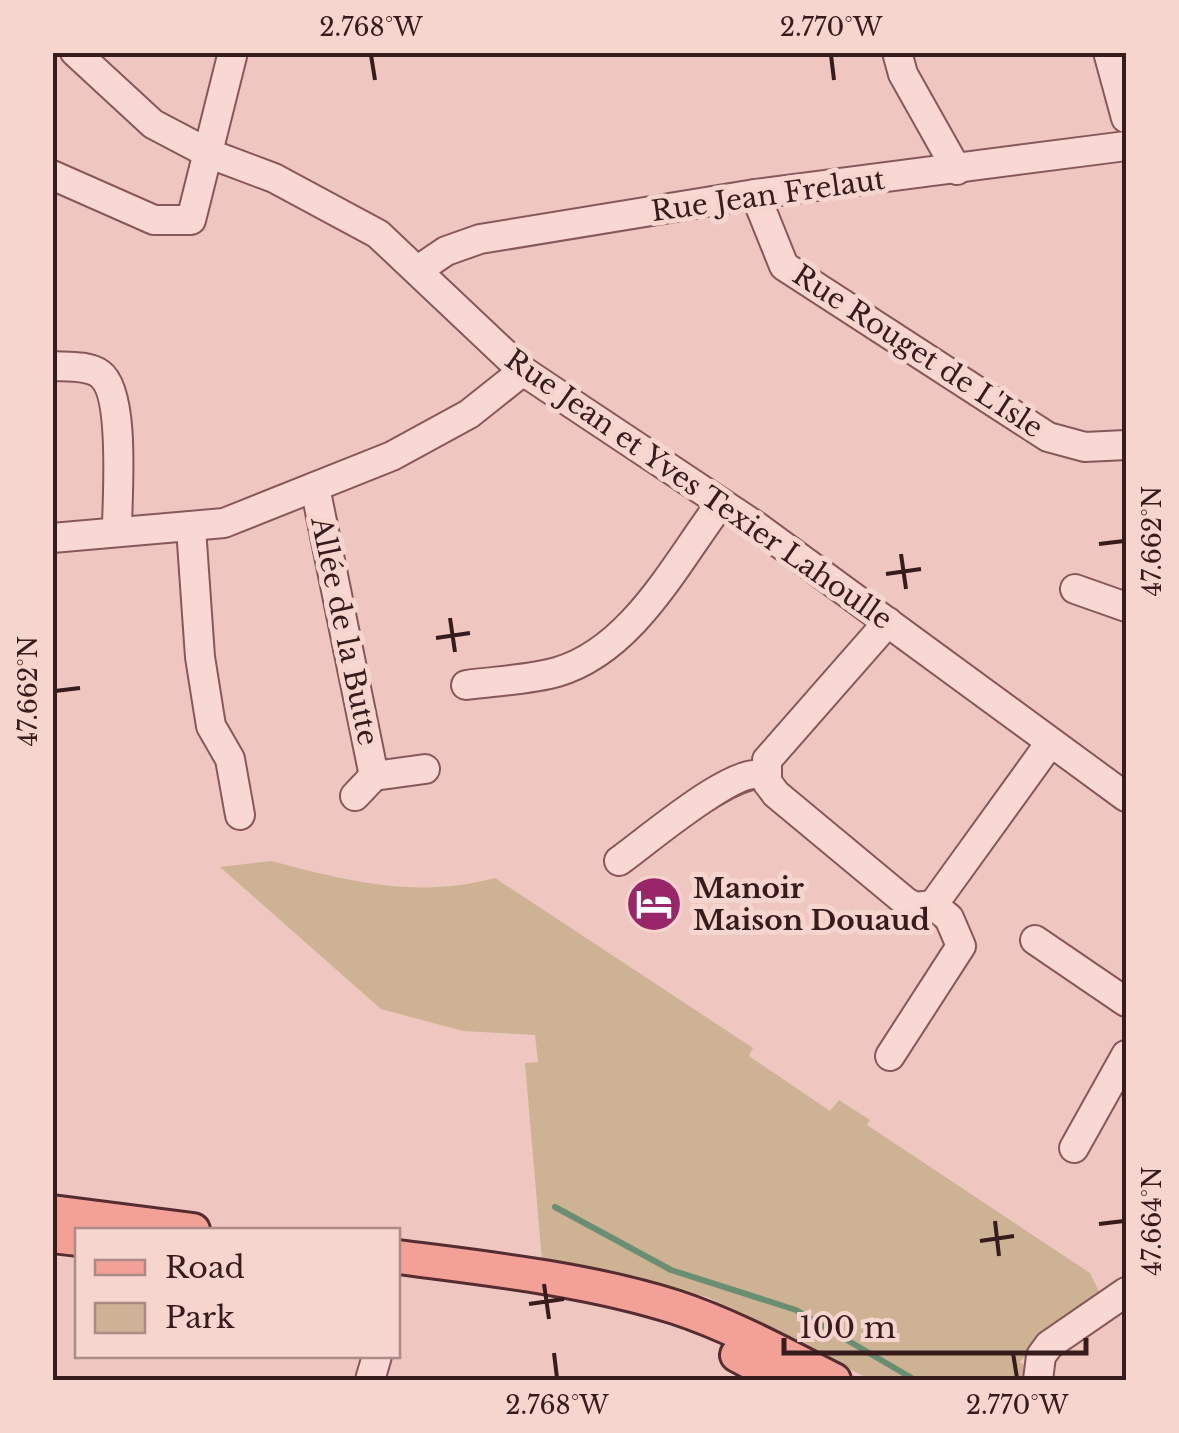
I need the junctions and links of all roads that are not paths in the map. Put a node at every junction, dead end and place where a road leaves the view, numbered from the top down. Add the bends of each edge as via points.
1 (75, 52) edge
2 (234, 52) edge
3 (896, 52) edge
4 (1108, 52) edge
5 (1126, 118) edge
6 (1126, 146) edge
7 (210, 154) junction
8 (958, 170) junction
9 (52, 175) edge
10 (755, 194) junction
11 (418, 270) junction
12 (52, 366) edge
13 (523, 371) junction
14 (1126, 445) edge
15 (315, 486) junction
16 (721, 502) junction
17 (191, 528) junction
18 (117, 530) junction
19 (52, 538) edge
20 (1075, 589) dead end
21 (1126, 607) edge
22 (888, 622) junction
23 (466, 685) dead end
24 (1050, 743) junction
25 (425, 768) dead end
26 (766, 777) junction
27 (1126, 797) edge
28 (240, 815) dead end
29 (620, 861) dead end
30 (933, 905) junction
31 (1035, 940) dead end
32 (1126, 1002) edge
33 (1126, 1055) edge
34 (890, 1056) dead end
35 (1074, 1148) dead end
36 (52, 1212) edge
37 (177, 1228) edge
38 (400, 1257) edge
39 (400, 1278) edge
40 (484, 1278) junction
41 (1126, 1292) edge
42 (784, 1380) edge
43 (834, 1380) edge
44 (1038, 1380) edge

1 - 7 street, Rue Jean et Yves Texier Lahoulle via 153,124
2 - 7 street
3 - 8 street
4 - 5 street
6 - 8 street, Rue Jean Frelaut
7 - 9 street via 190,220 180,222 154,220
7 - 11 street, Rue Jean et Yves Texier Lahoulle via 274,178 378,234
8 - 10 street, Rue Jean Frelaut
10 - 11 street, Rue Jean Frelaut via 480,238
10 - 14 street, Rue Rouget de L'Isle via 784,266 1048,436 1085,447
11 - 13 street, Rue Jean et Yves Texier Lahoulle
12 - 18 street via 92,370 110,386
13 - 15 street via 469,414 392,456
13 - 16 street, Rue Jean et Yves Texier Lahoulle
15 - 17 street via 224,523
15 - 25 street, Allée de la Butte via 364,786
16 - 22 street, Rue Jean et Yves Texier Lahoulle
16 - 23 street via 627,629 598,651 559,672
17 - 18 street
17 - 28 street via 211,726 230,759
18 - 19 street
20 - 21 street
22 - 24 street, Rue Jean et Yves Texier Lahoulle
22 - 26 street via 767,760
24 - 27 street, Rue Jean et Yves Texier Lahoulle
24 - 30 street
26 - 29 street via 750,772 727,782
26 - 30 street via 776,794 906,902
30 - 34 street via 949,918 961,946
31 - 32 street
33 - 35 street
36 - 37 main road
38 - 40 main road
39 - 40 main road
40 - 42 main road via 670,1327
40 - 43 main road via 674,1307
41 - 44 street via 1049,1345

